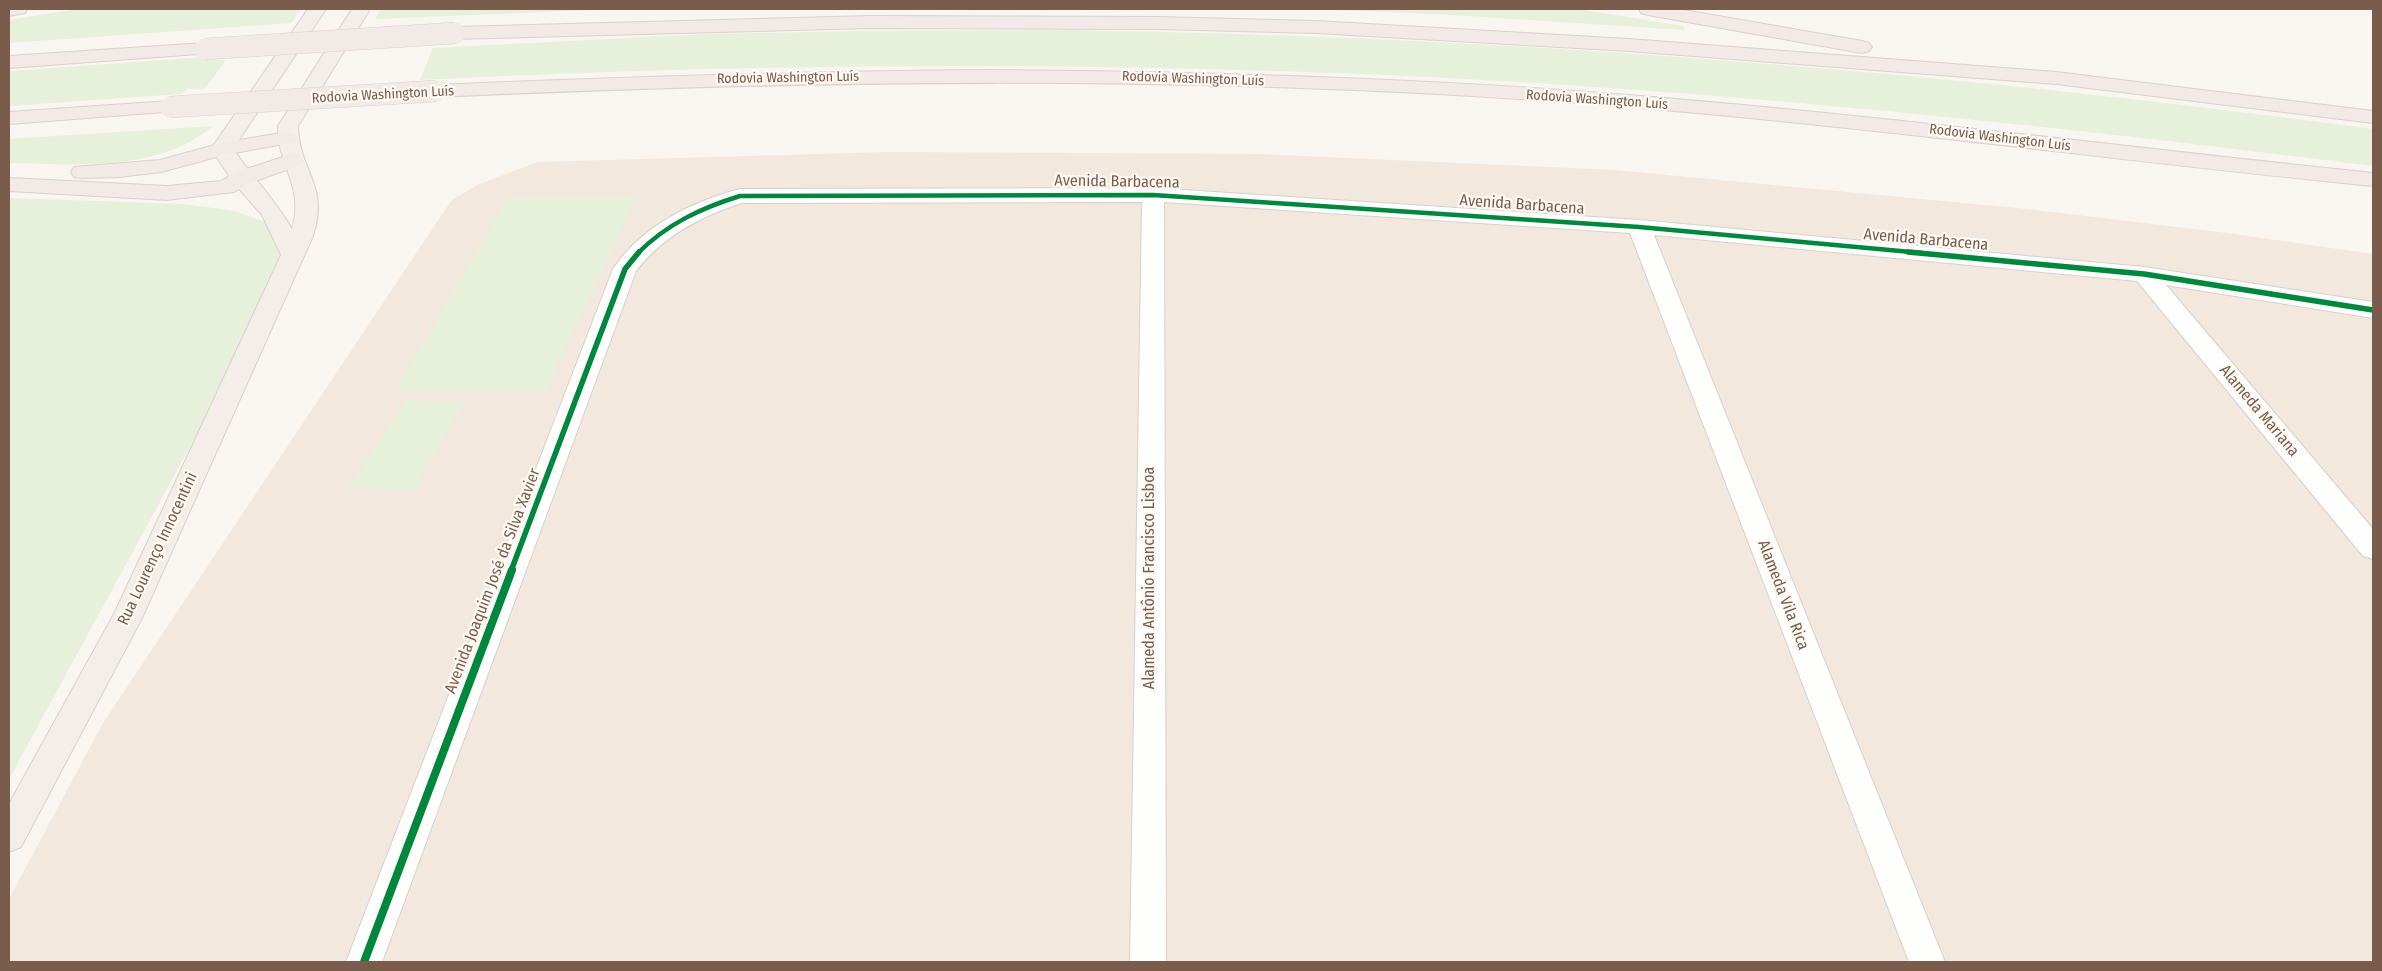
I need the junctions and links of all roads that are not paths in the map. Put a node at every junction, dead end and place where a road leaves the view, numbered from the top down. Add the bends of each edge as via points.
1 (18, 9) edge
2 (317, 9) edge
3 (361, 9) edge
4 (1648, 9) edge
5 (9, 10) edge
6 (9, 62) edge
7 (2056, 78) junction
8 (2294, 106) junction
9 (2373, 113) edge
10 (2373, 117) edge
11 (9, 118) edge
12 (287, 138) junction
13 (222, 149) junction
14 (292, 160) junction
15 (2232, 165) junction
16 (9, 173) edge
17 (242, 178) junction
18 (2373, 180) edge
19 (9, 185) edge
20 (2373, 189) edge
21 (1153, 194) junction
22 (670, 226) joint
23 (1639, 227) junction
24 (294, 255) junction
25 (2144, 274) junction
26 (2373, 310) edge
27 (2373, 548) edge
28 (9, 836) edge
29 (364, 962) edge
30 (1148, 962) edge
31 (1927, 962) edge

1 - 5 highway
2 - 13 main road
3 - 12 main road via 288,126
4 - 7 highway
6 - 7 highway, bridge via 455,33 850,22 1158,23 1461,35
7 - 8 highway
8 - 9 highway
8 - 10 highway
11 - 15 highway, Rodovia Washington Luís, bridge via 617,82 988,75 1319,83 1547,95 1910,127
12 - 13 highway
12 - 14 main road, Rua Lourenço Innocentini
13 - 16 highway via 160,166 119,171
13 - 17 main road
14 - 17 highway
14 - 24 main road, Rua Lourenço Innocentini via 306,189 308,202 306,226
15 - 18 highway, Rodovia Washington Luís
15 - 20 highway
17 - 19 highway via 226,186 167,193
17 - 24 main road via 271,212
21 - 22 street, Avenida Barbacena via 740,196 694,212
21 - 23 street, Avenida Barbacena
21 - 30 street, Alameda Antônio Francisco Lisboa
22 - 29 street, Avenida Joaquim José da Silva Xavier via 635,254 625,269
23 - 25 street, Avenida Barbacena
23 - 31 street, Alameda Vila Rica
24 - 28 main road, Rua Lourenço Innocentini via 127,618
25 - 26 street, Avenida Barbacena
25 - 27 street, Alameda Mariana

